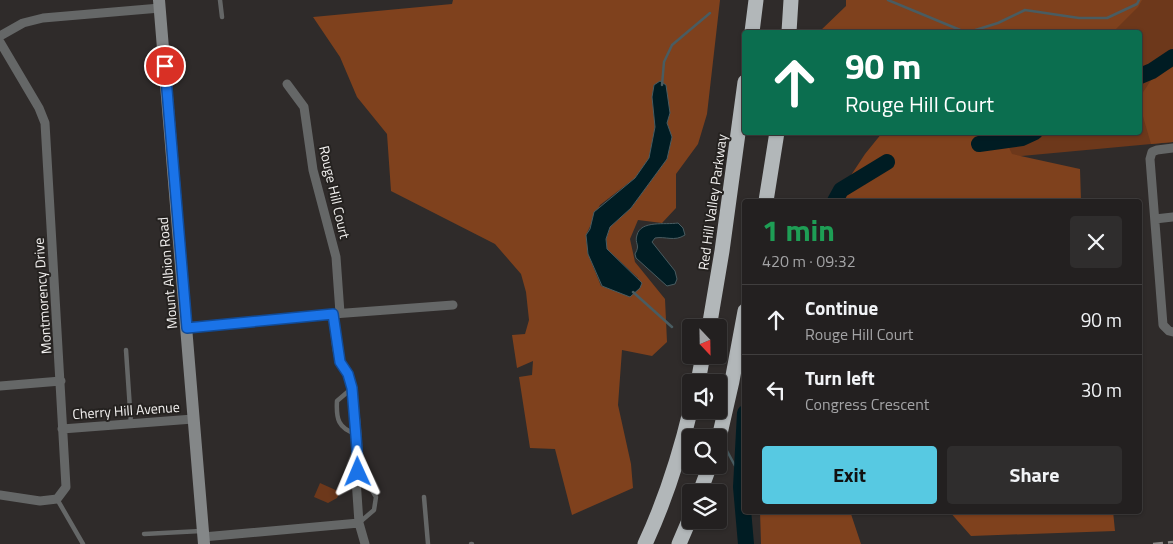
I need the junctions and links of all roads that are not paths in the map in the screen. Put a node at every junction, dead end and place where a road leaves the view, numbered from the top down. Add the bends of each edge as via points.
1 (220, 0) edge
2 (748, 0) edge
3 (756, 0) edge
4 (792, 0) edge
5 (798, 0) edge
6 (159, 4) edge
7 (222, 17) dead end
8 (790, 29) edge
9 (750, 30) edge
10 (750, 30) edge
11 (0, 36) edge
12 (0, 42) edge
13 (287, 84) dead end
14 (742, 104) edge
15 (777, 135) edge
16 (1173, 148) edge
17 (766, 199) edge
18 (1173, 217) edge
19 (1155, 219) junction
20 (453, 305) dead end
21 (337, 313) junction
22 (711, 319) edge
23 (742, 327) edge
24 (187, 328) junction
25 (1173, 332) edge
26 (126, 350) dead end
27 (61, 382) junction
28 (0, 386) edge
29 (352, 388) junction
30 (193, 419) junction
31 (688, 419) edge
32 (131, 424) junction
33 (62, 429) junction
34 (721, 429) edge
35 (356, 434) junction
36 (358, 472) junction
37 (0, 495) edge
38 (424, 497) dead end
39 (57, 499) junction
40 (359, 523) junction
41 (685, 529) edge
42 (144, 534) dead end
43 (203, 537) edge
44 (83, 544) edge
45 (365, 544) edge
46 (428, 544) edge
47 (645, 544) edge
48 (679, 544) edge

1 - 7 lane
2 - 9 highway
3 - 10 highway
4 - 8 highway
5 - 8 highway
6 - 11 street via 43,18 23,23
6 - 24 street, Mount Albion Road
12 - 27 street, Montmorency Drive via 45,123
13 - 21 street, Rouge Hill Court via 304,107 313,170 336,257
14 - 22 highway, Red Hill Valley Parkway
15 - 17 highway
16 - 19 street via 1152,152 1150,159
18 - 19 street
19 - 25 street via 1162,325
20 - 21 street
21 - 24 street
21 - 29 street, Rouge Hill Court via 337,351
23 - 34 highway
24 - 30 street, Mount Albion Road
26 - 32 lane
27 - 28 street
27 - 33 street, Montmorency Drive
29 - 35 street, Rouge Hill Court
29 - 35 lane via 337,401 337,414 340,424 348,432
30 - 32 street, Cherry Hill Avenue
30 - 43 street, Mount Albion Road
31 - 47 highway via 671,478
32 - 33 street, Cherry Hill Avenue
33 - 39 street, Montmorency Drive via 66,487
35 - 36 street, Rouge Hill Court
36 - 40 street, Rouge Hill Court
36 - 40 lane via 376,497 374,510
37 - 39 street via 40,501
38 - 46 lane
39 - 44 lane
40 - 43 street
40 - 45 street, Rouge Hill Court
41 - 48 highway
42 - 43 lane

